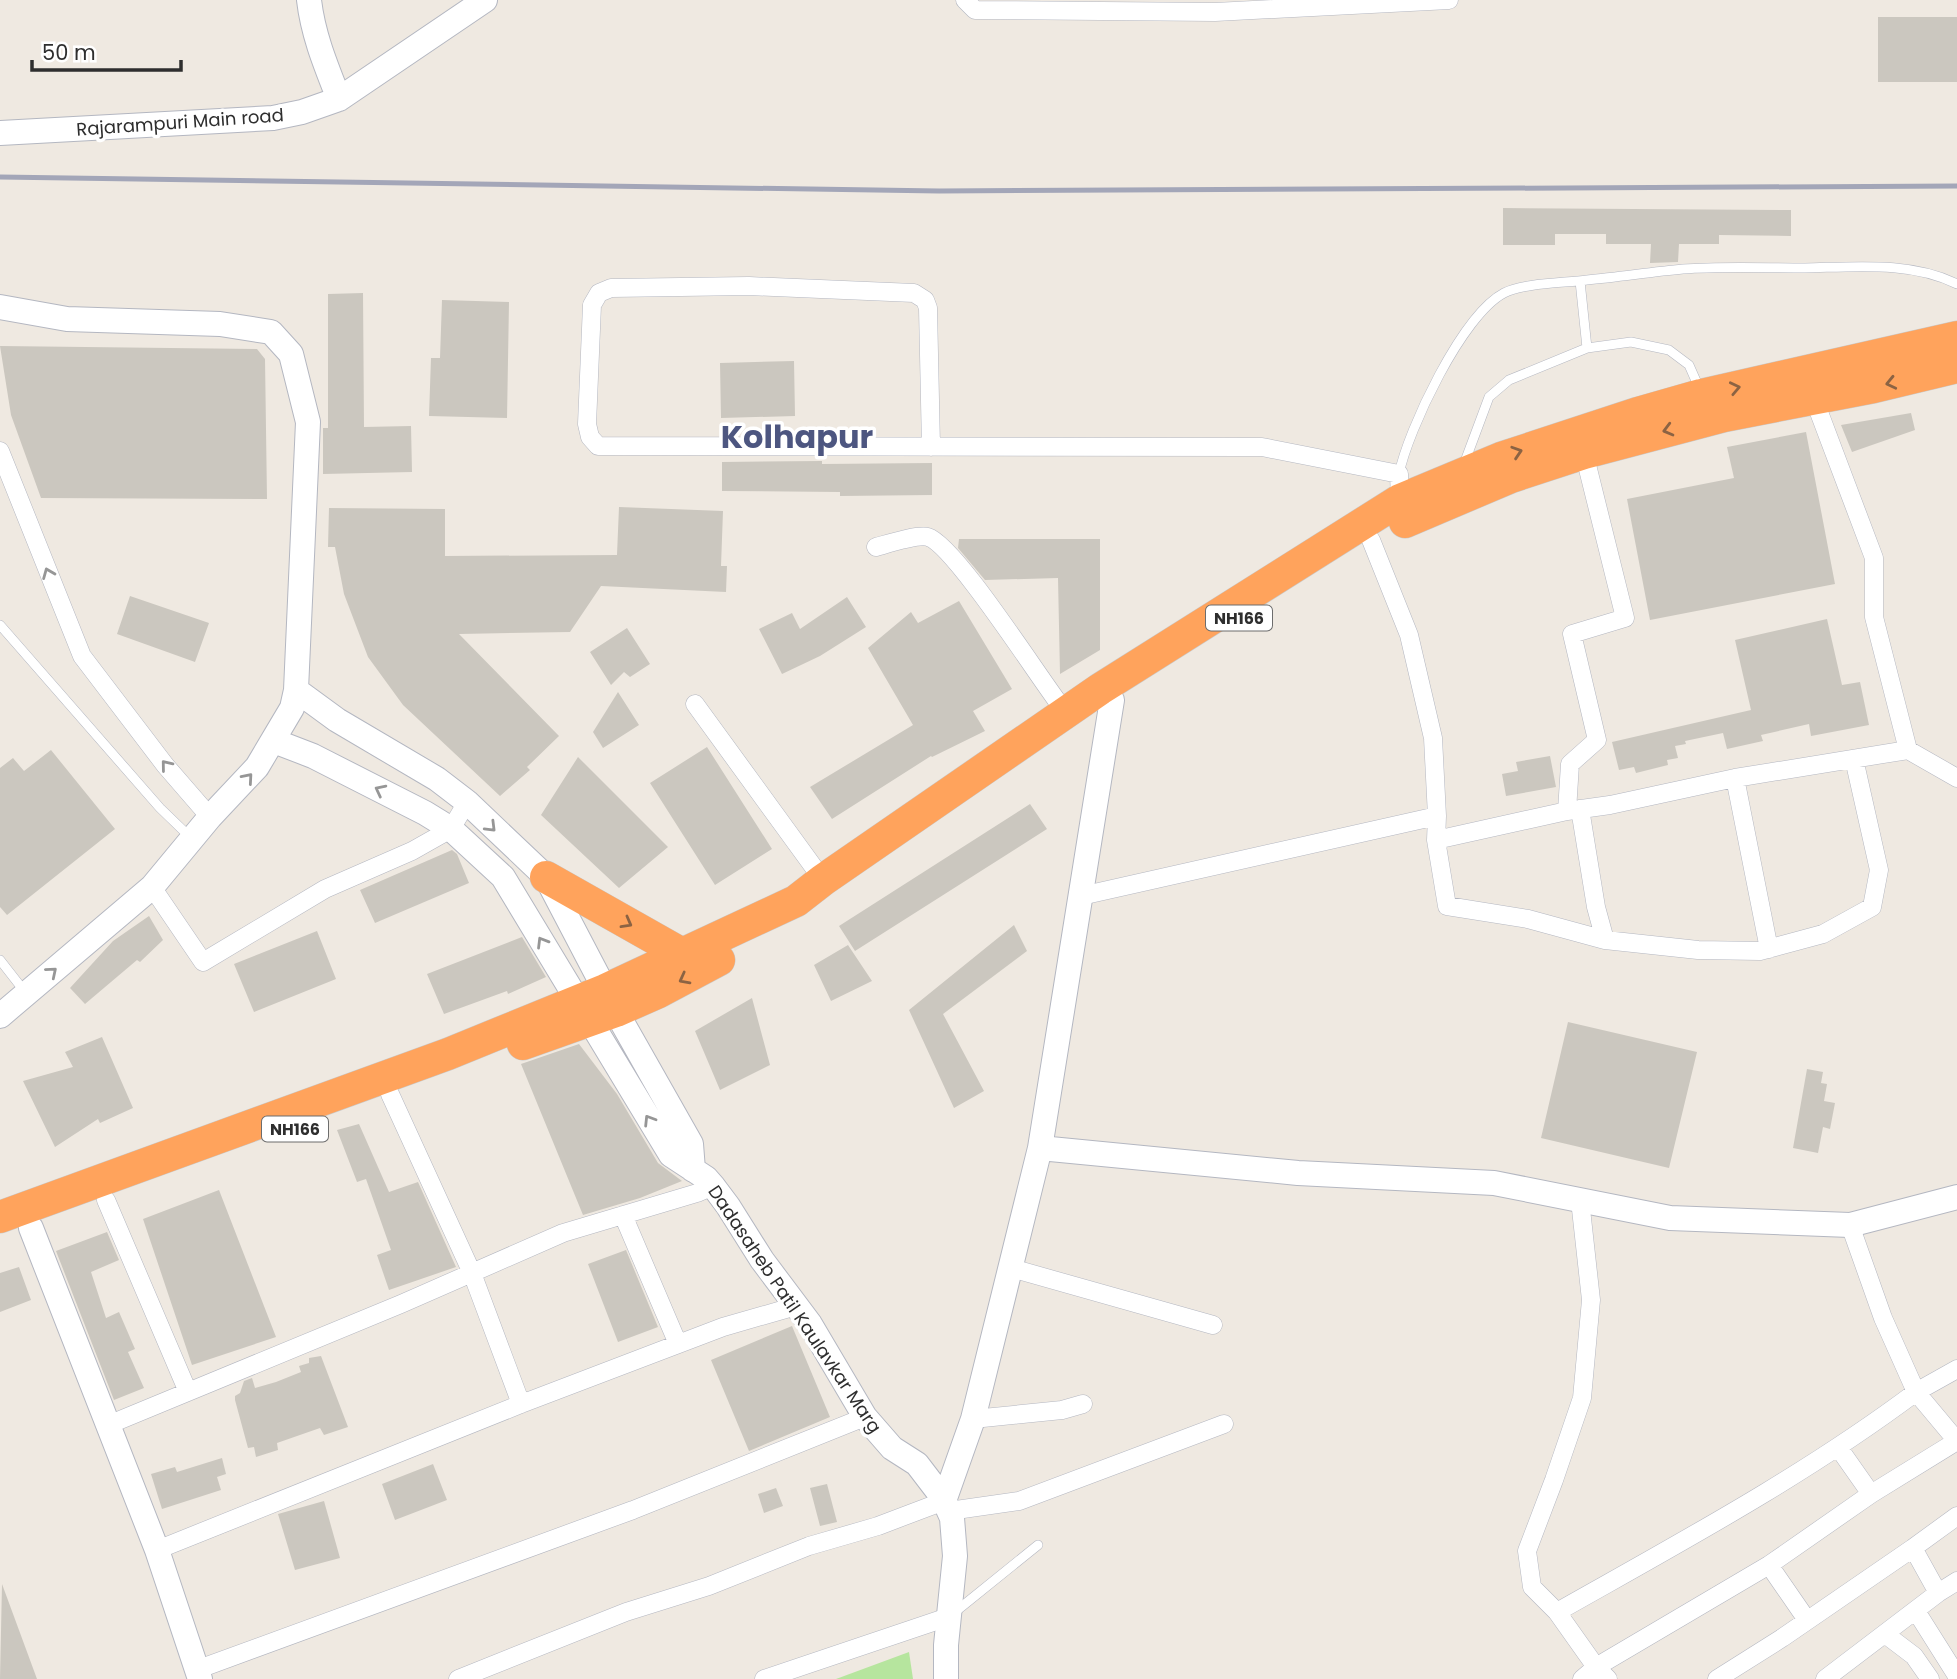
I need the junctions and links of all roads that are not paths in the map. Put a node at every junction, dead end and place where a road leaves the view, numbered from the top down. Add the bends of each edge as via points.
1 (309, 0) edge
2 (485, 0) edge
3 (965, 0) edge
4 (1449, 0) edge
5 (339, 99) junction
6 (0, 133) edge
7 (1580, 281) junction
8 (1957, 284) edge
9 (0, 307) edge
10 (1587, 348) junction
11 (1955, 350) edge
12 (1702, 395) junction
13 (1814, 399) junction
14 (931, 447) junction
15 (0, 451) edge
16 (1584, 453) junction
17 (1462, 485) junction
18 (1403, 498) junction
19 (1371, 540) junction
20 (876, 547) dead end
21 (0, 625) edge
22 (296, 690) junction
23 (1112, 700) junction
24 (695, 704) dead end
25 (1066, 713) junction
26 (274, 741) junction
27 (1908, 750) junction
28 (1854, 759) junction
29 (1735, 778) junction
30 (1957, 778) edge
31 (467, 802) junction
32 (1573, 810) junction
33 (1437, 816) junction
34 (210, 817) junction
35 (451, 829) junction
36 (192, 838) junction
37 (1436, 840) junction
38 (546, 877) junction
39 (822, 880) junction
40 (152, 887) junction
41 (1081, 895) junction
42 (1605, 940) junction
43 (1769, 949) junction
44 (684, 955) junction
45 (0, 960) edge
46 (26, 993) junction
47 (597, 1005) junction
48 (0, 1016) edge
49 (390, 1094) junction
50 (1040, 1148) junction
51 (713, 1186) junction
52 (1957, 1197) edge
53 (106, 1200) junction
54 (1580, 1200) junction
55 (624, 1216) junction
56 (0, 1217) edge
57 (1850, 1225) junction
58 (31, 1228) junction
59 (0, 1238) edge
60 (1011, 1268) junction
61 (472, 1273) junction
62 (796, 1306) junction
63 (1213, 1325) dead end
64 (678, 1344) junction
65 (1957, 1369) edge
66 (1916, 1391) junction
67 (188, 1392) junction
68 (521, 1404) junction
69 (1083, 1404) dead end
70 (865, 1417) junction
71 (974, 1419) junction
72 (1224, 1424) dead end
73 (108, 1425) junction
74 (1838, 1447) junction
75 (1871, 1494) junction
76 (947, 1506) junction
77 (1957, 1516) edge
78 (1038, 1545) dead end
79 (1913, 1548) junction
80 (157, 1550) junction
81 (1769, 1565) junction
82 (1957, 1581) edge
83 (1938, 1593) junction
84 (1916, 1611) junction
85 (1557, 1612) junction
86 (948, 1617) junction
87 (1807, 1620) junction
88 (1885, 1634) junction
89 (1954, 1671) edge
90 (1602, 1673) edge
91 (198, 1674) edge
92 (458, 1679) edge
93 (764, 1679) edge
94 (946, 1679) edge
95 (1582, 1679) edge
96 (1717, 1679) edge
97 (1825, 1679) edge
98 (1931, 1679) edge

1 - 5 street via 311,19
2 - 5 street, Rajarampuri Main road
3 - 4 street via 975,10 1215,12
5 - 6 street, Rajarampuri Main road via 273,118
7 - 8 lane via 1685,269 1871,267 1913,270
7 - 10 lane
7 - 18 lane via 1504,293 1477,314 1440,375 1404,453
9 - 22 street via 67,318 220,324 271,332 291,354 308,422
10 - 12 lane via 1631,342 1670,349 1689,365
10 - 17 lane via 1509,380 1489,397
12 -> 11 highway, NH166
11 -> 13 highway, NH166
17 -> 12 highway, NH166 via 1583,430
13 -> 16 highway, NH166 via 1724,416
13 - 27 street via 1874,558 1874,617
14 - 14 street via 598,446 587,424 592,305 599,293 611,288 749,286 914,293 929,308
14 - 18 street via 1262,447
34 -> 15 street via 82,656
16 - 17 highway, NH166 via 1511,477
16 - 32 street via 1625,618 1572,634 1597,740 1570,764
17 - 18 highway, NH166
18 - 19 highway, NH166
18 - 25 highway, NH166
19 - 23 highway, NH166
19 - 33 street via 1409,635 1433,738
20 - 25 street via 926,536 940,543
21 - 36 lane via 160,808
22 - 26 street
22 - 31 street
23 - 41 street
23 -> 47 highway, NH166 via 944,813 807,914 659,992
24 - 39 street
25 - 39 highway, NH166
34 -> 26 street via 257,767
35 -> 26 street
27 - 28 street
27 - 30 street
28 - 29 street
28 - 43 street via 1879,870 1872,907 1824,934
29 - 32 street
29 - 43 street
31 - 35 street
31 -> 38 street
32 - 37 street
32 - 42 street
33 - 37 street
33 - 41 street
34 - 36 street
35 - 40 street via 326,889 203,962
47 -> 35 street via 503,877
36 - 40 street
37 - 42 street via 1447,906 1528,919
38 -> 44 highway
38 - 47 street
39 - 44 highway, NH166 via 796,901
46 -> 40 street
41 - 50 street
42 - 43 street via 1698,950
44 - 47 highway, NH166
45 - 46 lane
46 - 48 street
47 - 49 highway, NH166
47 - 51 street, Dadasaheb Patil Kaulavkar Marg via 671,1155
47 - 56 highway, NH166 via 448,1054
49 - 53 highway, NH166
49 - 61 street
50 - 54 street via 1298,1173 1494,1183
50 - 60 street
51 - 55 street
51 - 62 street, Dadasaheb Patil Kaulavkar Marg
52 - 57 street
53 - 58 highway, NH166
53 - 67 street
54 - 57 street via 1670,1218
54 - 85 street via 1591,1300 1582,1398 1527,1551 1532,1587
55 - 61 street via 563,1233
55 - 64 street
57 - 66 street via 1883,1318
58 - 59 highway, NH166
58 - 73 street
60 - 63 street
60 - 71 street
61 - 67 street
61 - 68 street
62 - 64 street
62 - 70 street, Dadasaheb Patil Kaulavkar Marg
64 - 68 street
65 - 66 street
66 - 74 street
66 - 75 street via 1957,1441
67 - 73 street
68 - 80 street
69 - 71 street
70 - 76 street, Dadasaheb Patil Kaulavkar Marg via 892,1448 917,1464
70 - 91 street
71 - 76 street
72 - 76 street via 1018,1501
73 - 80 street
74 - 75 street
74 - 85 street
75 - 81 street
76 - 86 street, Dadasaheb Patil Kaulavkar Marg via 954,1556
76 - 92 street via 809,1546
77 - 79 street
78 - 86 lane
79 - 83 street
79 - 87 street
80 - 91 street
81 - 87 street
81 - 90 street
82 - 83 street
83 - 84 street
84 - 88 street
84 - 89 street
85 - 90 street
86 - 93 street
86 - 94 street, Dadasaheb Patil Kaulavkar Marg
87 - 96 street
88 - 97 street
88 - 98 street via 1914,1656
89 - 98 street
90 - 95 street

